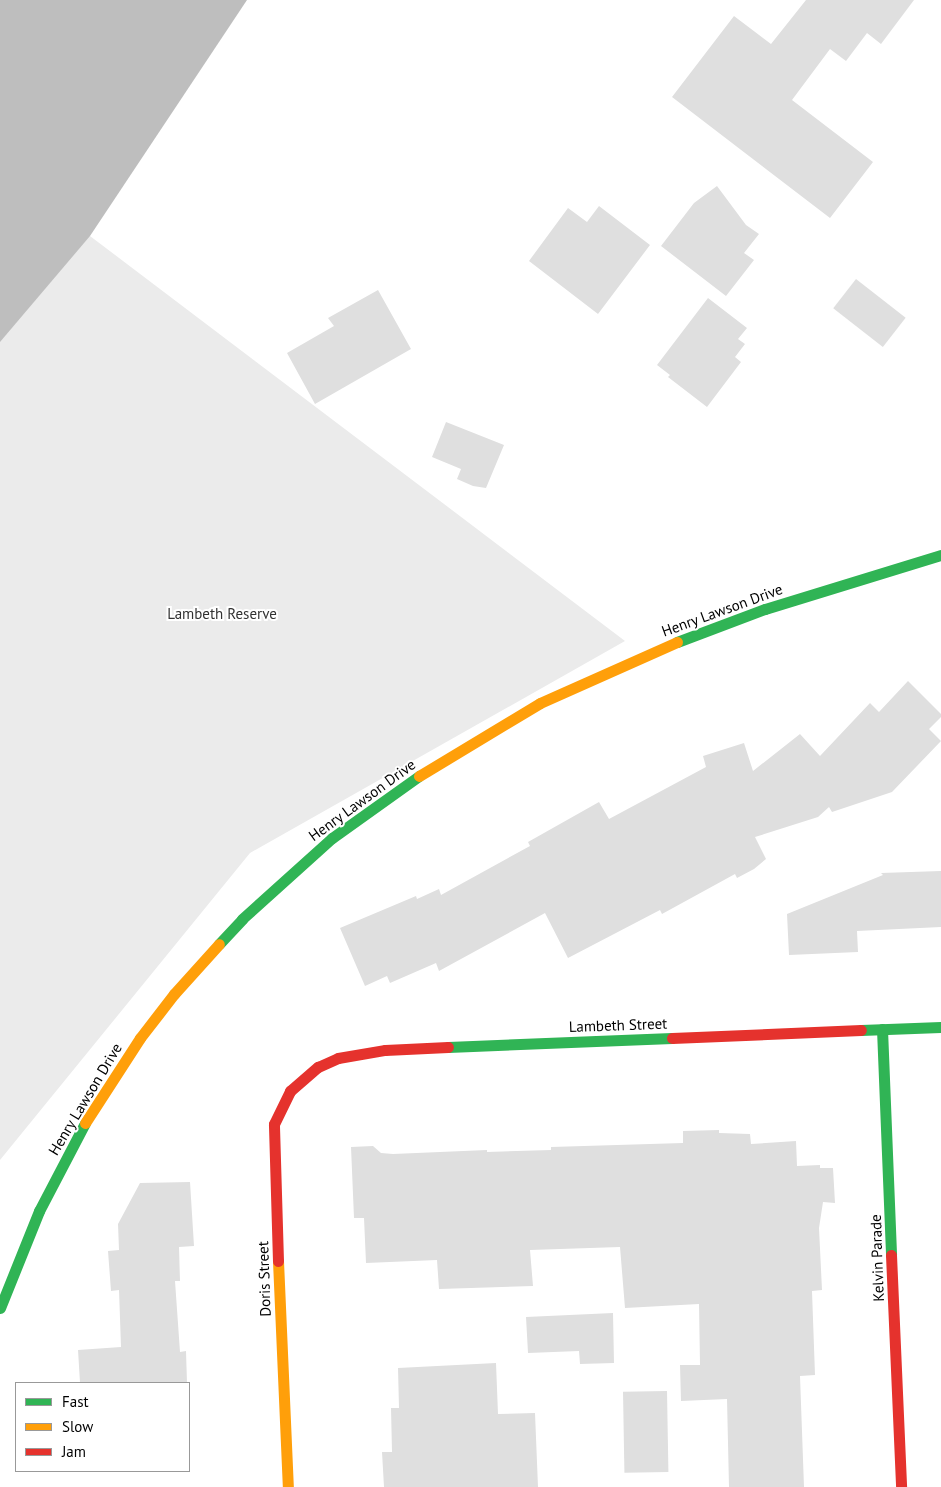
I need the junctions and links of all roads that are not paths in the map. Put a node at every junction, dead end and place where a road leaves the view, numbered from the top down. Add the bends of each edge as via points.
1 (941, 555) edge
2 (941, 1027) edge
3 (882, 1029) junction
4 (302, 1079) joint
5 (0, 1308) edge
6 (288, 1487) edge
7 (901, 1487) edge

1 - 5 street, Henry Lawson Drive via 765,609 668,645 590,679 540,703 448,757 332,838 242,919 174,994 140,1038 86,1121 62,1165 39,1211
2 - 3 street, Lambeth Street
3 - 4 street, Lambeth Street via 385,1050 338,1058
3 - 7 street, Kelvin Parade
4 - 6 street, Doris Street via 281,1106 274,1124 273,1144

